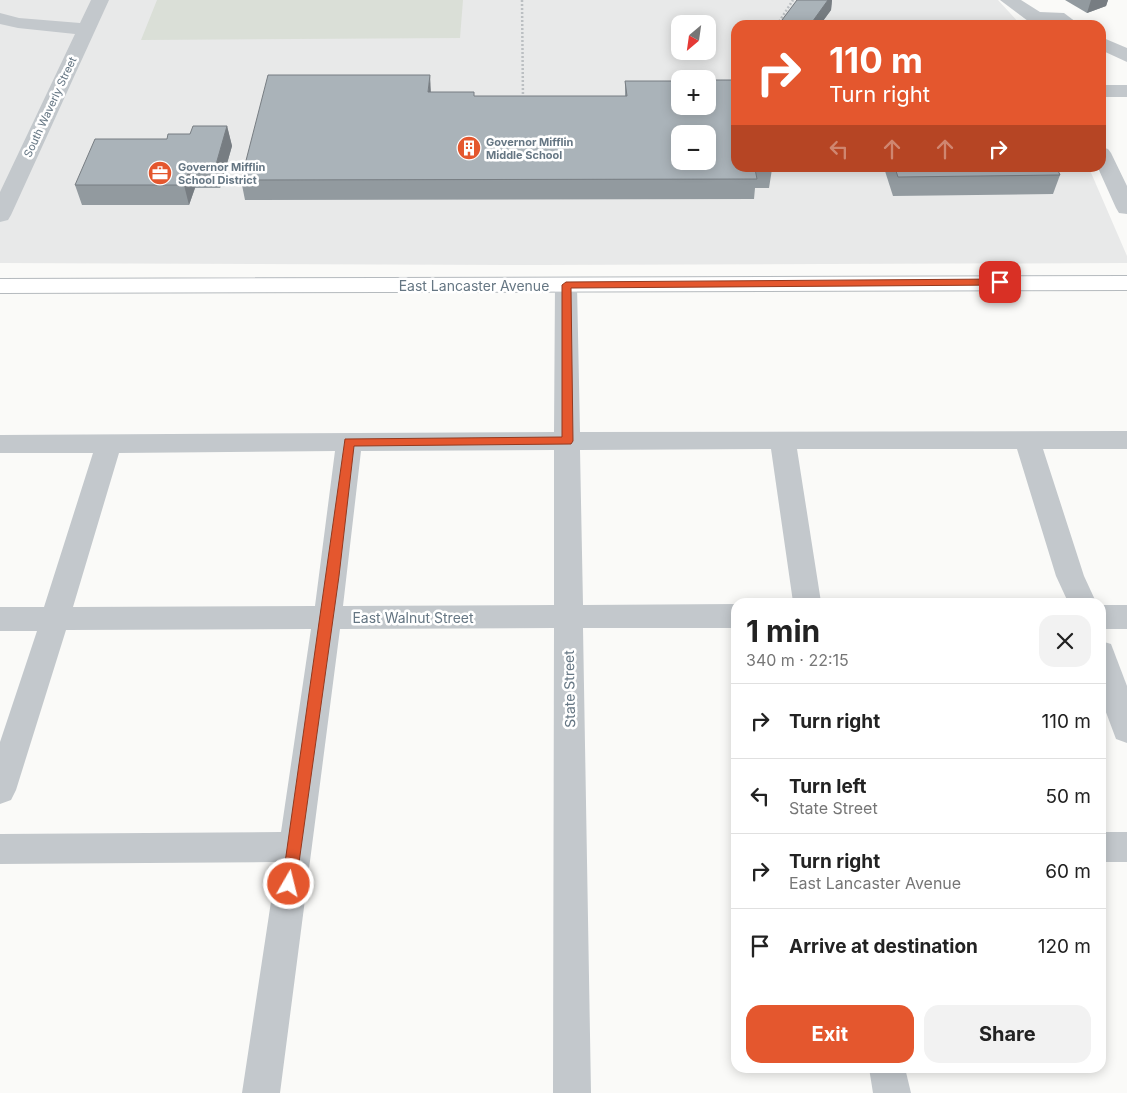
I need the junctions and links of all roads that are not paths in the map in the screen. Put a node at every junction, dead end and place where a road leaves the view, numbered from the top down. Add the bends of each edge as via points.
1 (100, 0) edge
2 (1009, 0) edge
3 (0, 18) edge
4 (1034, 20) edge
5 (1045, 20) edge
6 (1063, 20) edge
7 (86, 29) junction
8 (1106, 45) edge
9 (1127, 56) edge
10 (1106, 91) edge
11 (1127, 91) edge
12 (1106, 164) edge
13 (1127, 208) edge
14 (0, 215) edge
15 (1127, 283) edge
16 (566, 285) junction
17 (0, 286) edge
18 (783, 440) junction
19 (1027, 440) junction
20 (1127, 440) edge
21 (567, 441) junction
22 (349, 442) junction
23 (109, 443) junction
24 (0, 444) edge
25 (806, 598) edge
26 (1080, 598) edge
27 (568, 616) junction
28 (731, 616) edge
29 (326, 617) junction
30 (1106, 617) edge
31 (1127, 617) edge
32 (0, 619) edge
33 (54, 619) junction
34 (1106, 668) edge
35 (1127, 730) edge
36 (0, 790) edge
37 (294, 847) junction
38 (1106, 847) edge
39 (1127, 847) edge
40 (0, 849) edge
41 (888, 1073) edge
42 (261, 1093) edge
43 (572, 1093) edge
44 (892, 1093) edge

1 - 7 street, South Waverly Street
2 - 4 street
3 - 7 street via 18,23
5 - 6 street via 1058,17
7 - 14 street, South Waverly Street
8 - 9 street
10 - 11 street
12 - 13 street
15 - 16 main road, East Lancaster Avenue
16 - 17 main road, East Lancaster Avenue
16 - 21 street, State Street
18 - 19 street
18 - 21 street
18 - 25 street
19 - 20 street
19 - 26 street via 1070,576
21 - 22 street
21 - 27 street, State Street
22 - 23 street
22 - 29 street
23 - 24 street
23 - 33 street
27 - 28 street, East Walnut Street
27 - 29 street, East Walnut Street
27 - 43 street, State Street
29 - 33 street, East Walnut Street
29 - 37 street
30 - 31 street
32 - 33 street, East Walnut Street
33 - 36 street
34 - 35 street
37 - 40 street
37 - 42 street
38 - 39 street
41 - 44 street

